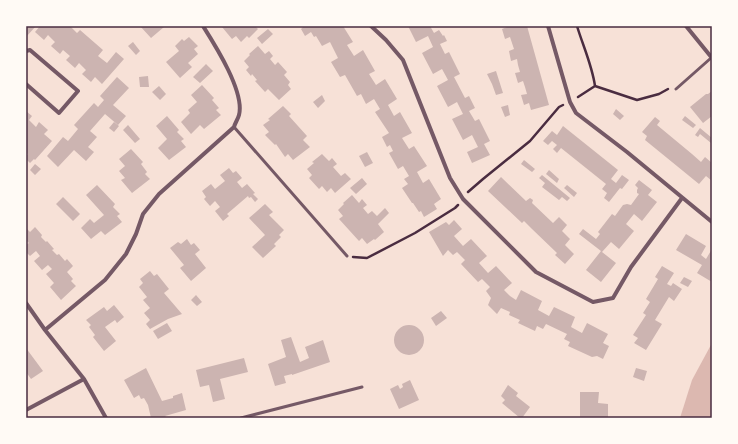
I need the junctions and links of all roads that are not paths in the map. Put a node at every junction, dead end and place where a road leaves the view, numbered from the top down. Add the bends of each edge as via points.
1 (203, 26) edge
2 (371, 26) edge
3 (548, 26) edge
4 (686, 26) edge
5 (26, 51) edge
6 (712, 58) edge
7 (26, 84) edge
8 (676, 89) road end
9 (234, 127) junction
10 (682, 198) junction
11 (712, 222) edge
12 (347, 256) road end
13 (26, 303) edge
14 (45, 330) junction
15 (84, 379) junction
16 (362, 387) dead end
17 (26, 410) edge
18 (106, 418) edge
19 (241, 418) edge

1 - 9 street via 235,85 240,103
2 - 10 street via 403,60 450,178 463,199 536,272 563,287 593,302 612,298 631,267
3 - 10 street via 570,102 576,113
4 - 6 street
5 - 7 street via 30,50 78,91 59,113
6 - 8 lane
9 - 12 lane
9 - 14 street via 159,194 143,214 126,254 105,280
10 - 11 street
13 - 14 street
14 - 15 street
15 - 17 street
15 - 18 street
16 - 19 lane

